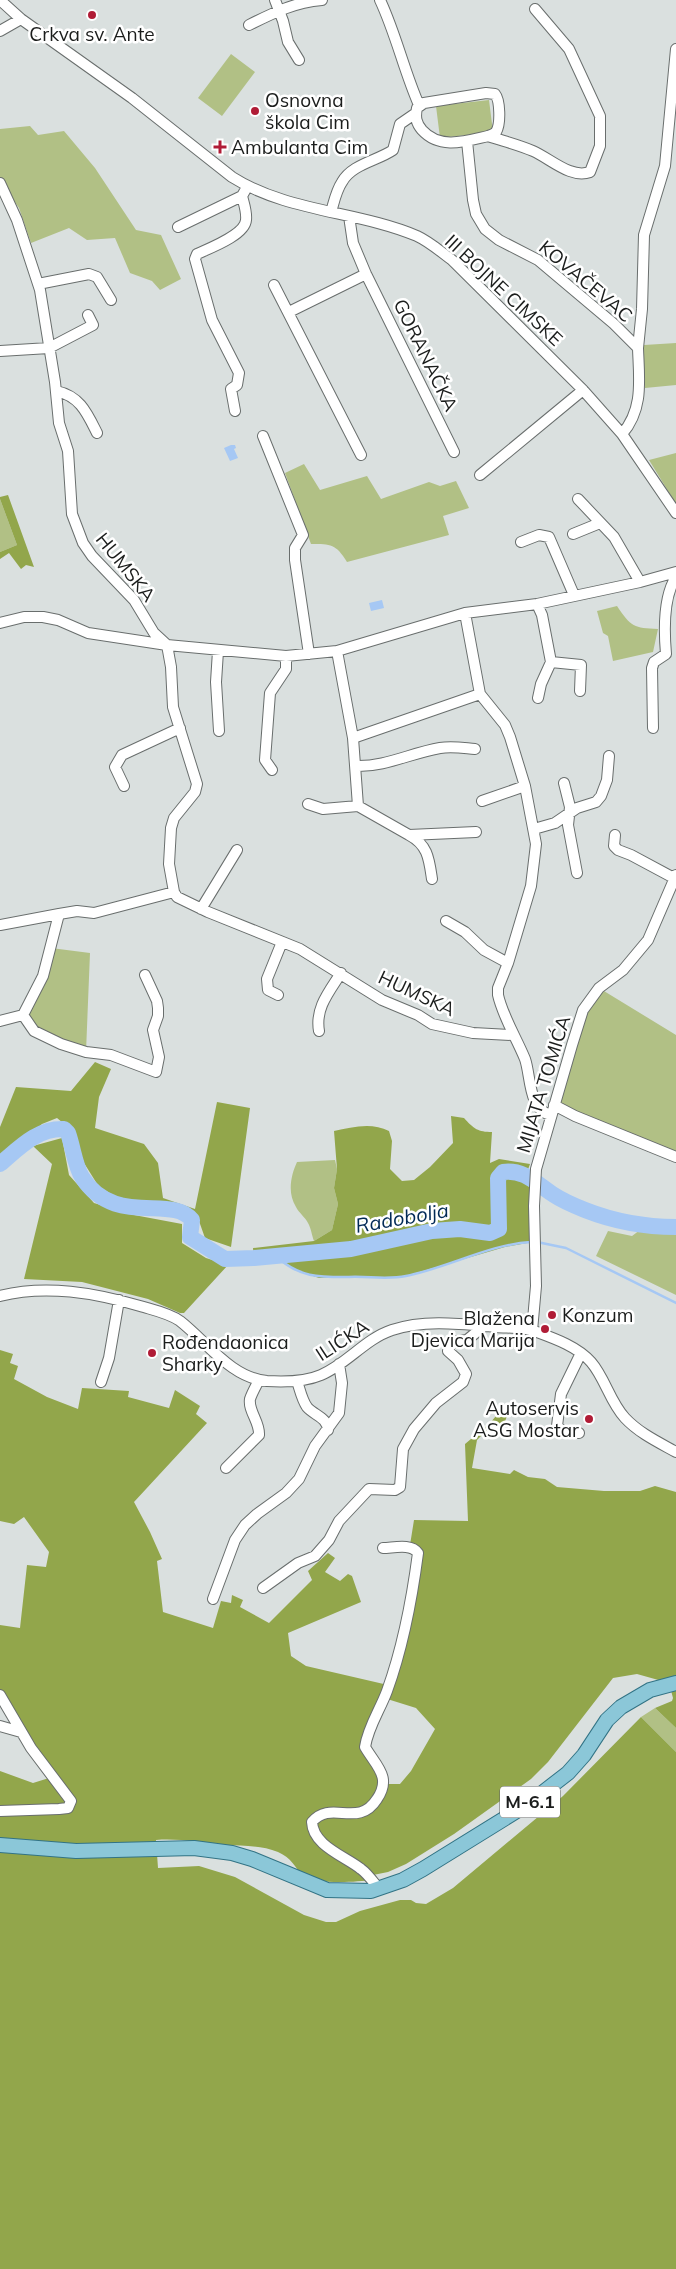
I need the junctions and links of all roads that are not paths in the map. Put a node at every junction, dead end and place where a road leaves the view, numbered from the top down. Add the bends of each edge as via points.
1 (0, 0) edge
2 (322, 0) edge
3 (380, 0) edge
4 (299, 2) edge
5 (277, 5) edge
6 (535, 9) dead end
7 (21, 19) junction
8 (249, 25) dead end
9 (0, 31) edge
10 (676, 49) edge
11 (299, 60) dead end
12 (418, 109) junction
13 (488, 136) junction
14 (467, 141) junction
15 (676, 164) edge
16 (665, 166) junction
17 (0, 183) edge
18 (248, 187) junction
19 (242, 196) junction
20 (332, 212) junction
21 (350, 216) junction
22 (178, 227) dead end
23 (366, 274) junction
24 (38, 284) junction
25 (274, 285) dead end
26 (111, 300) dead end
27 (288, 312) junction
28 (88, 315) dead end
29 (49, 348) junction
30 (638, 348) junction
31 (0, 351) edge
32 (583, 390) junction
33 (56, 392) junction
34 (235, 411) dead end
35 (97, 433) dead end
36 (622, 434) junction
37 (263, 436) dead end
38 (454, 452) dead end
39 (361, 455) dead end
40 (480, 474) dead end
41 (578, 499) dead end
42 (676, 513) edge
43 (600, 522) junction
44 (573, 534) dead end
45 (521, 542) dead end
46 (674, 575) edge
47 (640, 582) junction
48 (574, 595) junction
49 (537, 604) junction
50 (465, 613) junction
51 (0, 623) edge
52 (166, 645) junction
53 (218, 650) junction
54 (337, 651) junction
55 (309, 654) junction
56 (671, 654) edge
57 (286, 656) junction
58 (551, 662) junction
59 (580, 691) dead end
60 (480, 694) junction
61 (538, 698) dead end
62 (180, 728) junction
63 (653, 728) dead end
64 (219, 731) dead end
65 (352, 738) junction
66 (475, 749) dead end
67 (609, 756) dead end
68 (356, 766) junction
69 (272, 770) dead end
70 (564, 783) dead end
71 (124, 786) dead end
72 (525, 786) junction
73 (482, 801) dead end
74 (308, 804) dead end
75 (358, 806) junction
76 (569, 814) junction
77 (534, 829) junction
78 (476, 832) dead end
79 (409, 835) junction
80 (615, 835) dead end
81 (238, 850) dead end
82 (578, 873) dead end
83 (675, 876) edge
84 (432, 879) dead end
85 (174, 892) junction
86 (201, 909) junction
87 (60, 914) junction
88 (446, 921) dead end
89 (0, 925) edge
90 (282, 942) junction
91 (508, 963) junction
92 (341, 974) junction
93 (145, 975) dead end
94 (278, 995) dead end
95 (23, 1015) junction
96 (0, 1021) edge
97 (319, 1031) dead end
98 (512, 1035) junction
99 (554, 1105) junction
100 (551, 1115) junction
101 (676, 1157) edge
102 (0, 1296) edge
103 (119, 1300) junction
104 (484, 1326) junction
105 (532, 1331) junction
106 (581, 1353) junction
107 (339, 1364) junction
108 (259, 1380) junction
109 (297, 1381) junction
110 (101, 1382) dead end
111 (328, 1430) junction
112 (579, 1433) dead end
113 (676, 1452) edge
114 (226, 1468) dead end
115 (383, 1548) dead end
116 (263, 1588) dead end
117 (212, 1599) dead end
118 (676, 1683) edge
119 (0, 1695) edge
120 (0, 1726) edge
121 (21, 1732) junction
122 (0, 1811) edge
123 (0, 1845) edge
124 (380, 1889) junction

1 - 7 street, III BOJNE CIMSKE
2 - 4 street
3 - 12 street via 394,32
4 - 5 street
5 - 8 street
5 - 11 street via 288,42
6 - 13 street via 569,49 589,88 600,116 600,146 590,172 583,174 566,169 533,151
7 - 9 street
7 - 18 street, III BOJNE CIMSKE
10 - 16 street
12 - 13 street via 431,101 495,94 498,122 496,131
12 - 14 street via 418,124 430,137 446,142
12 - 20 street via 400,124 392,150 346,176
13 - 14 street
14 - 30 street, KOVAČEVAC via 473,200 476,214 485,229 538,260
15 - 16 street
16 - 30 street via 644,235
17 - 24 street, HUMSKA via 17,220
18 - 19 street
18 - 20 street, III BOJNE CIMSKE
19 - 22 street
19 - 34 street via 247,219 245,225 229,238 197,254 195,259 212,320 239,373 237,385 231,389
20 - 21 street, III BOJNE CIMSKE
21 - 23 street, GORANAČKA via 353,243
21 - 32 street, III BOJNE CIMSKE via 388,225 435,247
23 - 27 street
23 - 38 street, GORANAČKA
24 - 26 street via 89,274 97,276
24 - 29 street, HUMSKA
25 - 27 street
27 - 39 street
28 - 29 street via 93,325
29 - 31 street
29 - 33 street, HUMSKA
30 - 36 street, KOVAČEVAC via 639,398 631,423
32 - 36 street, III BOJNE CIMSKE
32 - 40 street
33 - 35 street via 65,393 81,403
33 - 52 street, HUMSKA via 59,422 68,452 72,514 83,543 134,600 154,633
36 - 42 street, III BOJNE CIMSKE
37 - 55 street via 303,535 295,548 295,560
41 - 43 street
43 - 44 street
43 - 47 street via 614,537
45 - 48 street via 539,535 548,537
46 - 47 street
46 - 56 street via 667,609
47 - 48 street
48 - 49 street
49 - 50 street
49 - 58 street via 542,614
50 - 54 street
50 - 60 street
51 - 52 street via 24,617 43,617 88,633
52 - 53 street
52 - 62 street, HUMSKA via 173,706
53 - 57 street
53 - 64 street
54 - 55 street
54 - 65 street
55 - 57 street
56 - 63 street via 654,662 652,668
57 - 69 street via 286,669 270,693 266,760
58 - 59 street via 581,665
58 - 61 street
60 - 65 street
60 - 72 street via 505,725
62 - 71 street via 118,759 115,767
62 - 85 street, HUMSKA via 197,784 170,828 169,864
65 - 68 street
66 - 68 street via 440,748 384,763
67 - 76 street via 607,780 601,796 596,802
68 - 75 street
70 - 76 street
72 - 73 street
72 - 77 street
74 - 75 street via 323,809
75 - 79 street
76 - 77 street via 555,823
76 - 82 street
77 - 91 street via 536,844 531,886
78 - 79 street
79 - 84 street via 428,853
80 - 83 street, MIJATA TOMIĆA via 614,846 618,850
81 - 86 street
83 - 99 street, MIJATA TOMIĆA via 658,922 641,951 624,970 599,988 583,1010
85 - 86 street, HUMSKA via 177,897
85 - 87 street via 94,913
86 - 90 street, HUMSKA
87 - 89 street
87 - 95 street via 46,966
88 - 91 street via 465,932 484,950
90 - 92 street, HUMSKA
90 - 94 street via 267,979 268,990
91 - 98 street via 498,995
92 - 97 street via 320,1007
92 - 98 street, HUMSKA via 382,1000 432,1024 473,1033
93 - 95 street via 158,1008 153,1030 159,1057 156,1072 112,1055 86,1052 61,1044 34,1031
95 - 96 street
98 - 100 street via 526,1063 529,1086 544,1114
99 - 100 street, MIJATA TOMIĆA
99 - 101 street
100 - 105 street, MIJATA TOMIĆA via 536,1169 536,1286
102 - 103 street, ILIĆKA via 15,1292 62,1291
103 - 108 street, ILIĆKA via 157,1310 178,1320 236,1370
103 - 110 street via 109,1358
104 - 105 street, ILIĆKA
104 - 107 street, ILIĆKA via 418,1325 392,1330
104 - 116 street via 467,1340 451,1342 448,1347 448,1352 458,1360 466,1374 463,1382 436,1403 414,1429 404,1448 400,1487 395,1490 369,1489 339,1522 315,1556 298,1563
105 - 106 street, ILIĆKA
106 - 112 street via 561,1394 558,1426 564,1432
106 - 113 street, ILIĆKA via 592,1363 624,1417 639,1431
107 - 109 street, ILIĆKA via 321,1375
107 - 111 street via 342,1383 339,1413
108 - 109 street, ILIĆKA
108 - 114 street via 250,1400 260,1426 259,1435
109 - 111 street via 309,1410 324,1418
111 - 117 street via 315,1446 299,1479 286,1494 245,1525 234,1540
115 - 124 street via 409,1547 418,1553 398,1658 365,1747 383,1776 383,1790 372,1807 364,1812 326,1812 312,1822 312,1830 318,1837 344,1859 361,1868
118 - 124 main road, M-6.1 via 650,1690 621,1707 607,1720 568,1773 528,1804 423,1869
119 - 121 street
120 - 121 street
121 - 122 street via 71,1801 68,1808
123 - 124 main road, M-6.1 via 76,1851 194,1848 252,1859 327,1890 362,1892

